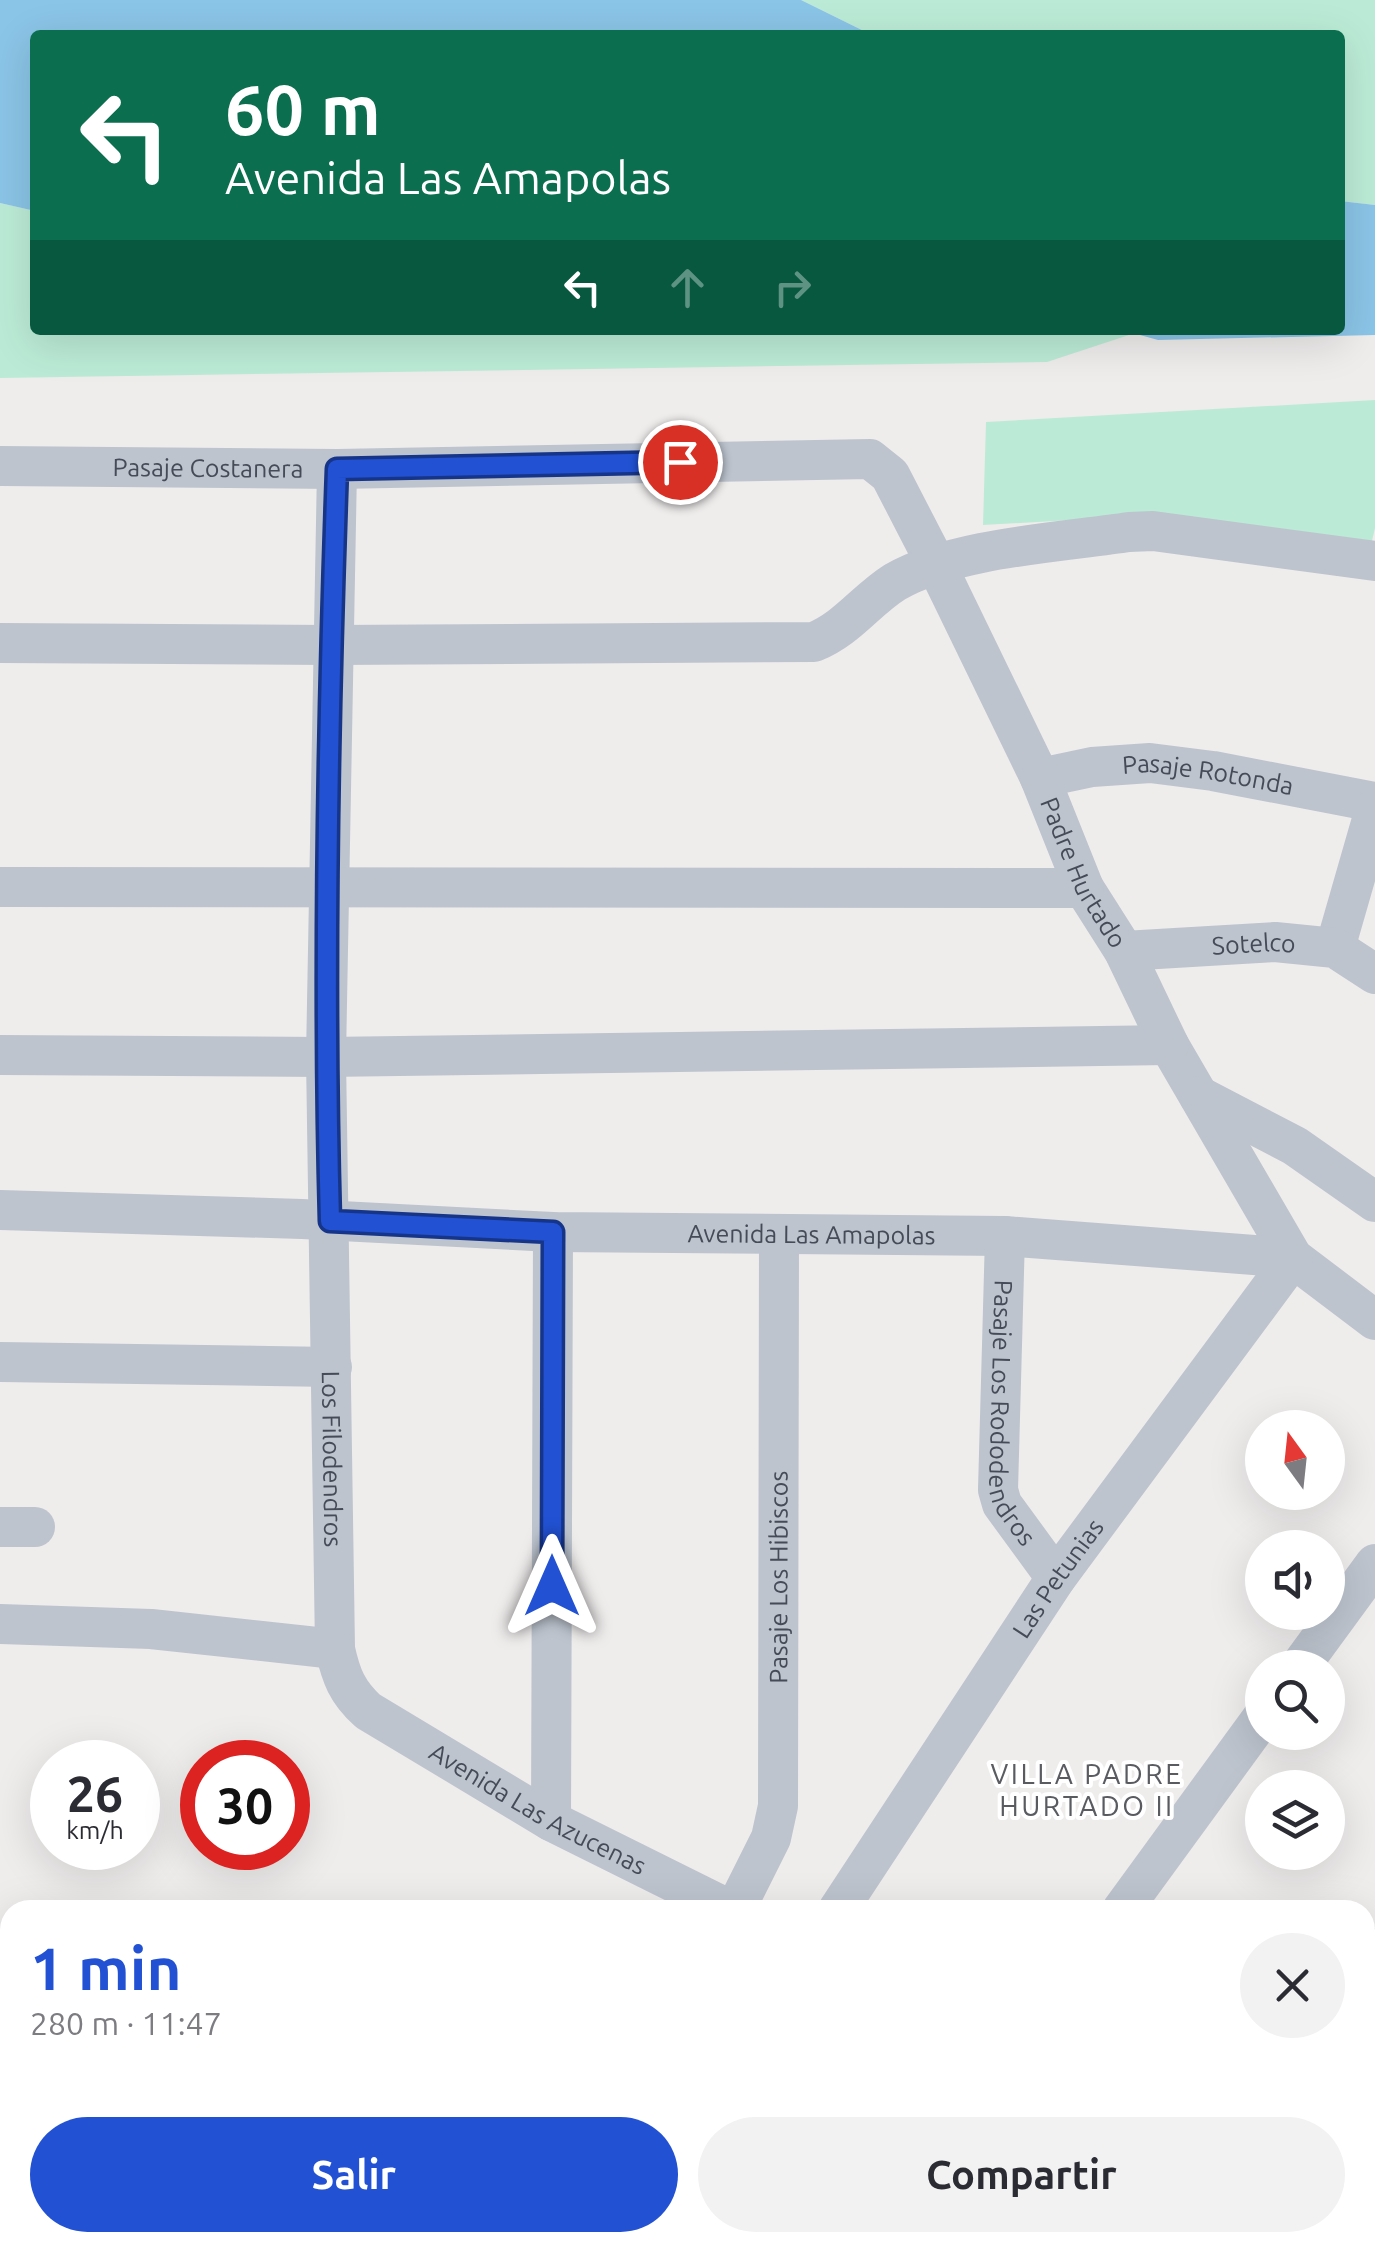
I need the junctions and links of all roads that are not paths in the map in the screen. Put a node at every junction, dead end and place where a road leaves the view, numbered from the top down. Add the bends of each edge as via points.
1 (0, 466) edge
2 (337, 469) junction
3 (890, 475) joint
4 (1375, 560) edge
5 (937, 566) junction
6 (0, 643) edge
7 (332, 645) junction
8 (1040, 778) junction
9 (1375, 806) edge
10 (0, 887) edge
11 (1084, 888) junction
12 (327, 889) junction
13 (1335, 948) junction
14 (1124, 950) junction
15 (1375, 974) edge
16 (1169, 1044) junction
17 (0, 1056) edge
18 (326, 1057) junction
19 (1199, 1096) junction
20 (1375, 1202) edge
21 (0, 1210) edge
22 (330, 1221) junction
23 (553, 1232) junction
24 (779, 1234) junction
25 (1006, 1236) junction
26 (1293, 1258) junction
27 (1375, 1320) edge
28 (0, 1362) edge
29 (332, 1367) junction
30 (1375, 1564) edge
31 (1056, 1578) junction
32 (0, 1624) edge
33 (335, 1649) junction
34 (1312, 1650) edge
35 (351, 1695) joint
36 (1245, 1741) edge
37 (551, 1821) junction
38 (712, 1900) edge
39 (737, 1900) edge
40 (845, 1900) edge
41 (1129, 1900) edge

1 - 2 street, Pasaje Costanera
2 - 3 street, Pasaje Costanera via 870,459
2 - 7 street, Los Filodendros
3 - 5 street, Padre Hurtado
4 - 5 street via 1153,531 971,555
5 - 7 street via 896,582 814,642
5 - 8 street, Padre Hurtado
6 - 7 street
7 - 12 street, Los Filodendros
8 - 9 street, Pasaje Rotonda via 1150,763
8 - 11 street, Padre Hurtado
9 - 13 street
10 - 12 street
11 - 12 street
11 - 14 street, Padre Hurtado
12 - 18 street, Los Filodendros
13 - 14 street, Sotelco via 1275,942
13 - 15 street, Sotelco
14 - 16 street, Padre Hurtado
16 - 18 street
16 - 19 street, Padre Hurtado
17 - 18 street
18 - 22 street, Los Filodendros
19 - 20 street via 1294,1146
19 - 26 street, Padre Hurtado
21 - 22 street, Avenida Las Amapolas
22 - 23 street, Avenida Las Amapolas
22 - 29 street, Los Filodendros
23 - 24 street, Avenida Las Amapolas
23 - 37 street
24 - 25 street, Avenida Las Amapolas
24 - 39 street, Pasaje Los Hibiscos via 778,1806 771,1838
25 - 26 street, Avenida Las Amapolas
25 - 31 street, Pasaje Los Rododendros via 998,1490
26 - 27 street
26 - 31 street, Las Petunias
28 - 29 street
29 - 33 street, Los Filodendros
30 - 34 street
31 - 40 street, Las Petunias
32 - 33 street via 152,1629
33 - 35 street, Los Filodendros
35 - 37 street, Avenida Las Azucenas
36 - 41 street
37 - 38 street, Avenida Las Azucenas

